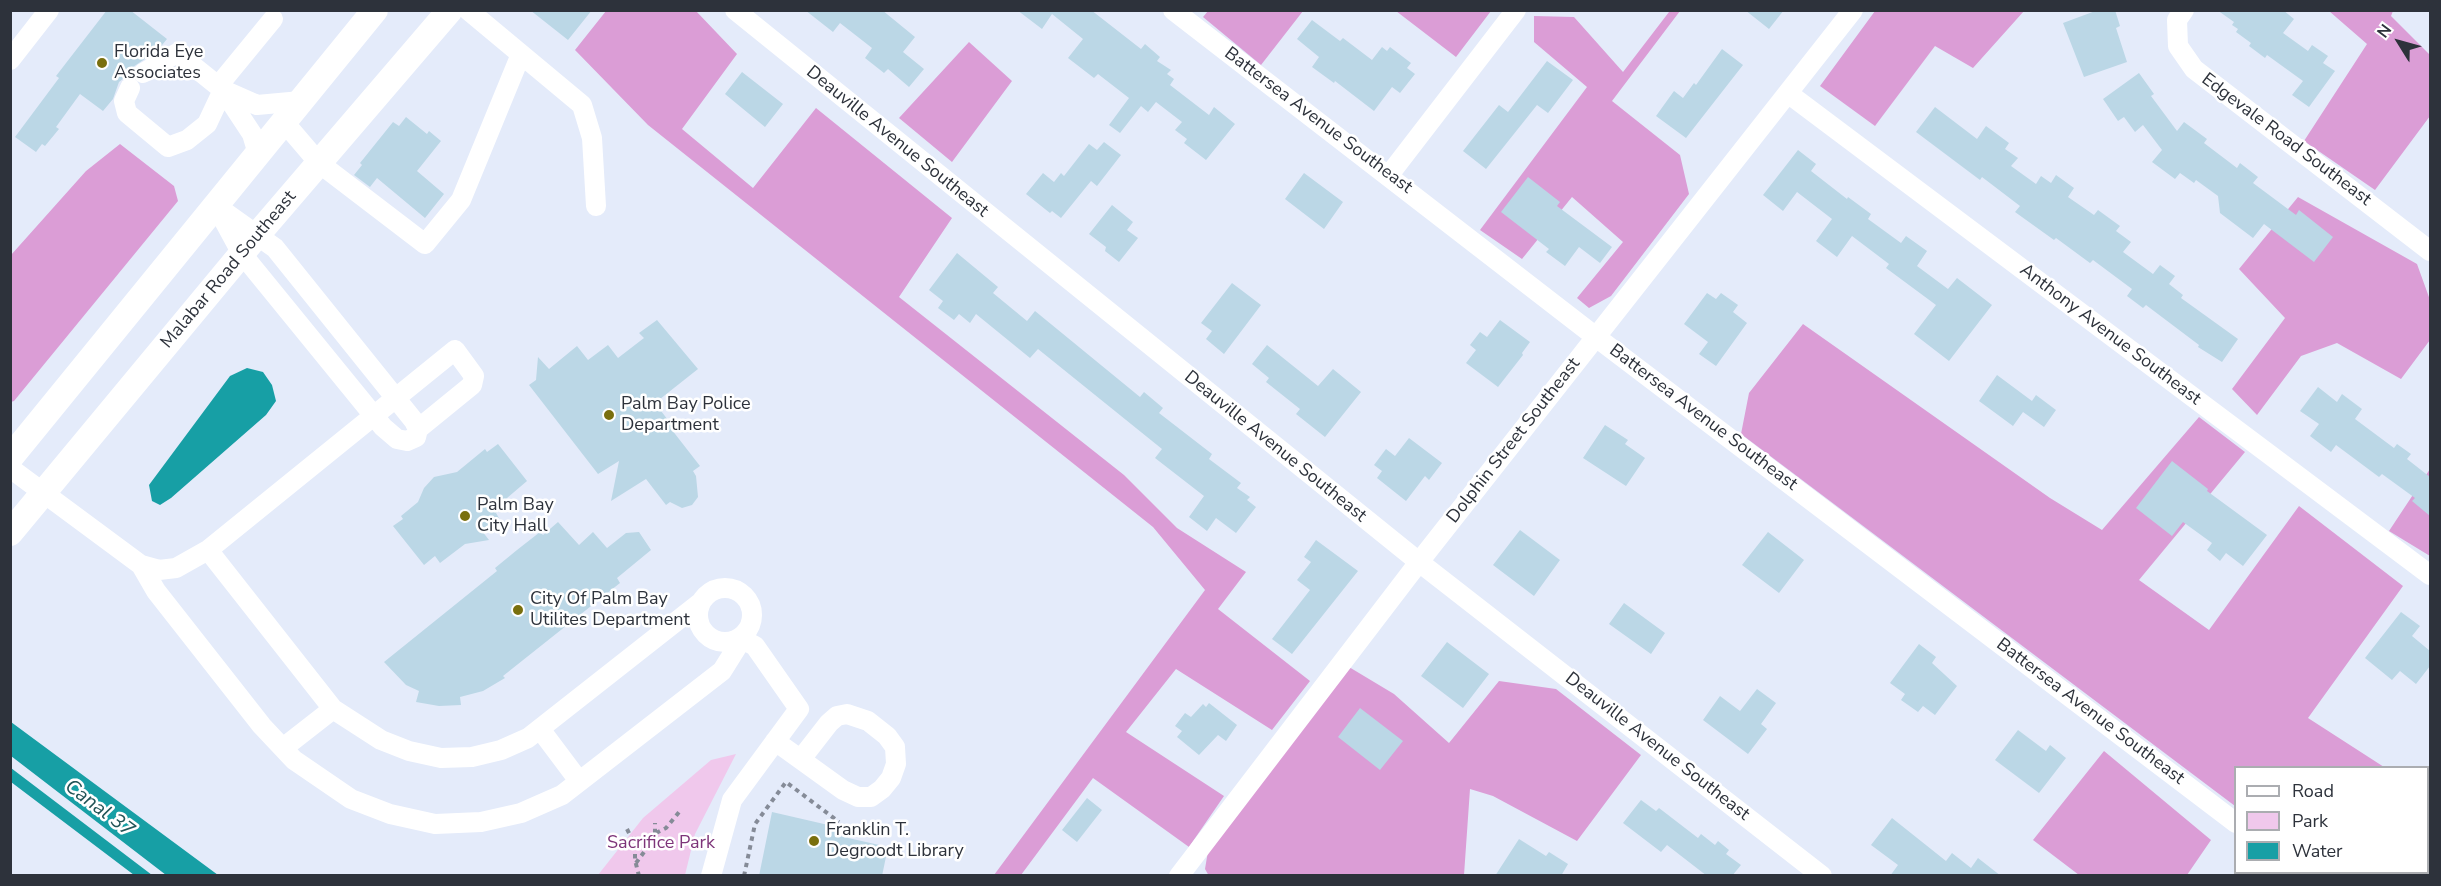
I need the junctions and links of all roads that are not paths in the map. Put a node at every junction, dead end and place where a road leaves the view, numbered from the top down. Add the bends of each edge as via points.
1 (50, 10) edge
2 (375, 10) edge
3 (450, 10) edge
4 (468, 10) edge
5 (735, 10) edge
6 (1516, 10) edge
7 (1853, 10) edge
8 (2184, 10) edge
9 (1181, 13) edge
10 (273, 19) dead end
11 (521, 54) junction
12 (10, 60) edge
13 (221, 88) junction
14 (1789, 94) junction
15 (300, 102) junction
16 (284, 122) junction
17 (258, 154) junction
18 (319, 163) junction
19 (1389, 175) junction
20 (216, 206) junction
21 (596, 206) dead end
22 (258, 234) junction
23 (2430, 250) edge
24 (242, 254) junction
25 (1596, 337) junction
26 (394, 397) junction
27 (373, 414) junction
28 (418, 429) junction
29 (10, 458) edge
30 (10, 468) edge
31 (42, 492) junction
32 (10, 533) edge
33 (208, 550) junction
34 (1419, 562) junction
35 (141, 565) junction
36 (2430, 575) edge
37 (701, 602) junction
38 (745, 635) junction
39 (333, 709) junction
40 (540, 729) junction
41 (775, 741) junction
42 (283, 748) junction
43 (801, 759) junction
44 (579, 781) junction
45 (2234, 822) edge
46 (1179, 875) edge
47 (711, 876) edge
48 (1822, 876) edge

1 - 12 street
2 - 15 main road
3 - 18 main road, Malabar Road Southeast
4 - 11 street
5 - 34 street, Deauville Avenue Southeast
6 - 19 street
7 - 14 street, Dolphin Street Southeast
8 - 23 street, Edgevale Road Southeast via 2177,20 2178,46 2194,69
9 - 19 street, Battersea Avenue Southeast
10 - 13 street
11 - 18 street via 461,200 425,244
11 - 21 street via 582,105 592,138
13 - 13 street via 207,124 188,140 168,147 127,113 124,101 136,80 177,53
13 - 15 street via 257,105
13 - 17 street via 252,134
14 - 25 street, Dolphin Street Southeast
14 - 36 street, Anthony Avenue Southeast
15 - 16 main road
16 - 17 main road
16 - 18 street
17 - 20 main road
18 - 22 main road, Malabar Road Southeast
19 - 25 street, Battersea Avenue Southeast
20 - 22 street
20 - 24 street
20 - 29 main road
22 - 24 main road, Malabar Road Southeast
22 - 26 street via 275,248
24 - 27 street
24 - 31 main road, Malabar Road Southeast
25 - 34 street, Dolphin Street Southeast
25 - 45 street, Battersea Avenue Southeast
26 - 27 street
26 - 28 street
26 - 28 street via 455,350 474,376 472,385
27 - 28 street via 397,439 407,441 416,437
27 - 33 street
30 - 31 street
31 - 32 main road, Malabar Road Southeast
31 - 35 street
33 - 35 street via 176,568 159,570
33 - 39 street
34 - 46 street, Dolphin Street Southeast
34 - 48 street, Deauville Avenue Southeast
35 - 42 street via 156,591
37 - 38 street via 698,620 708,637 724,643
37 - 38 street via 717,589 733,589 744,595 751,607 752,620
37 - 40 street
38 - 41 street via 799,709
38 - 44 street via 722,671
39 - 40 street via 381,740 441,758 472,757 501,750
39 - 42 street
40 - 44 street
41 - 43 street
41 - 47 street via 732,800
42 - 44 street via 351,799 390,814 435,824 481,822 521,813 562,795
43 - 43 street via 858,797 871,797 882,789 896,764 895,747 887,735 867,721 847,714 829,723

